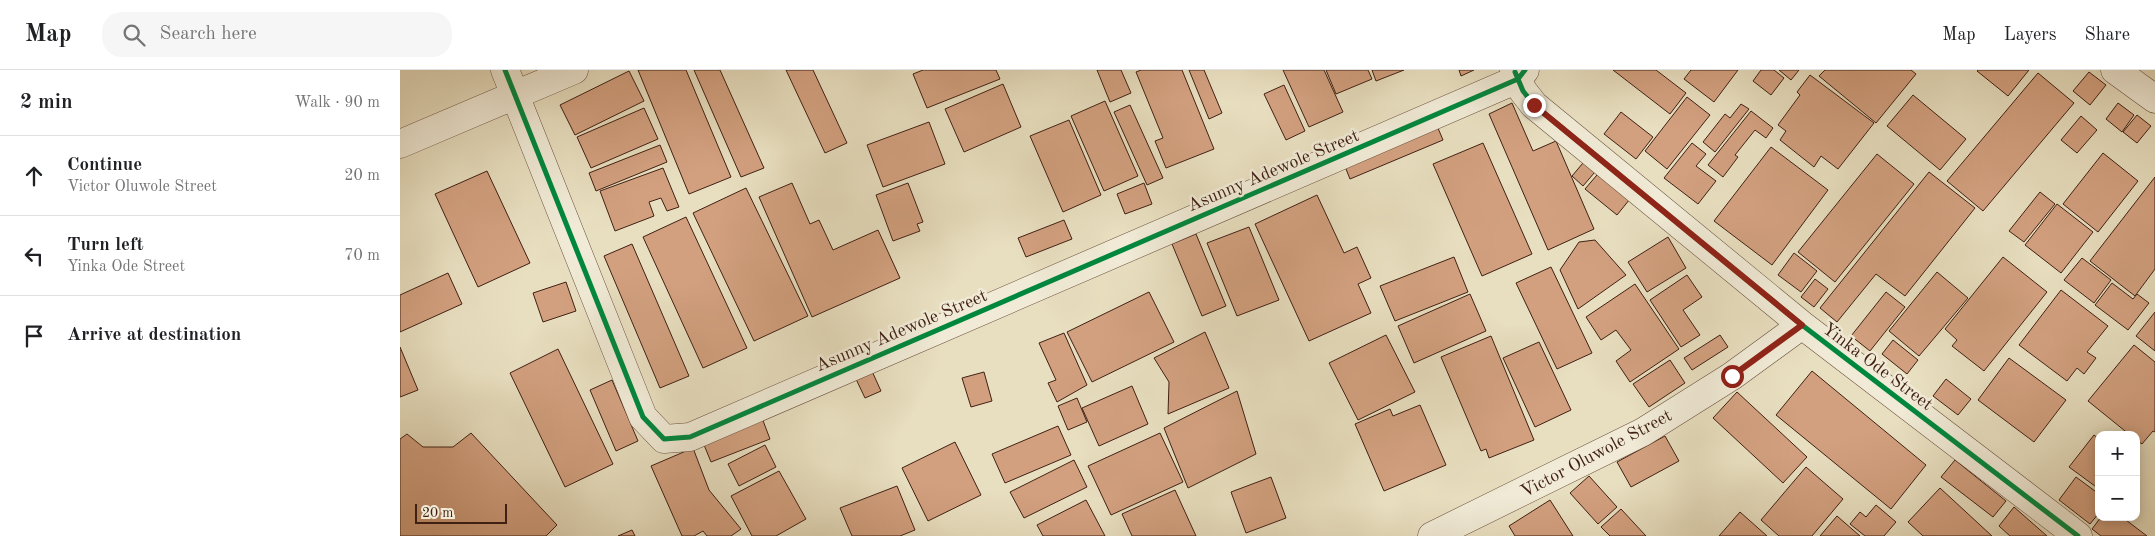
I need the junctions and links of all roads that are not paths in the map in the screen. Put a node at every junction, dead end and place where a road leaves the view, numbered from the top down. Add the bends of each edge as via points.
1 (505, 70) edge
2 (574, 70) edge
3 (2115, 70) edge
4 (1519, 73) edge
5 (516, 95) junction
6 (2155, 99) edge
7 (400, 144) edge
8 (1802, 325) junction
9 (1432, 536) edge
10 (2078, 536) edge

1 - 5 street, Asunny Adewole Street
2 - 5 street
3 - 6 street
4 - 5 street, Asunny Adewole Street via 690,437 664,439 642,417
4 - 8 street, Yinka Ode Street via 1523,92 1534,105
5 - 7 street
8 - 9 street, Victor Oluwole Street via 1732,376 1643,432
8 - 10 street, Yinka Ode Street

